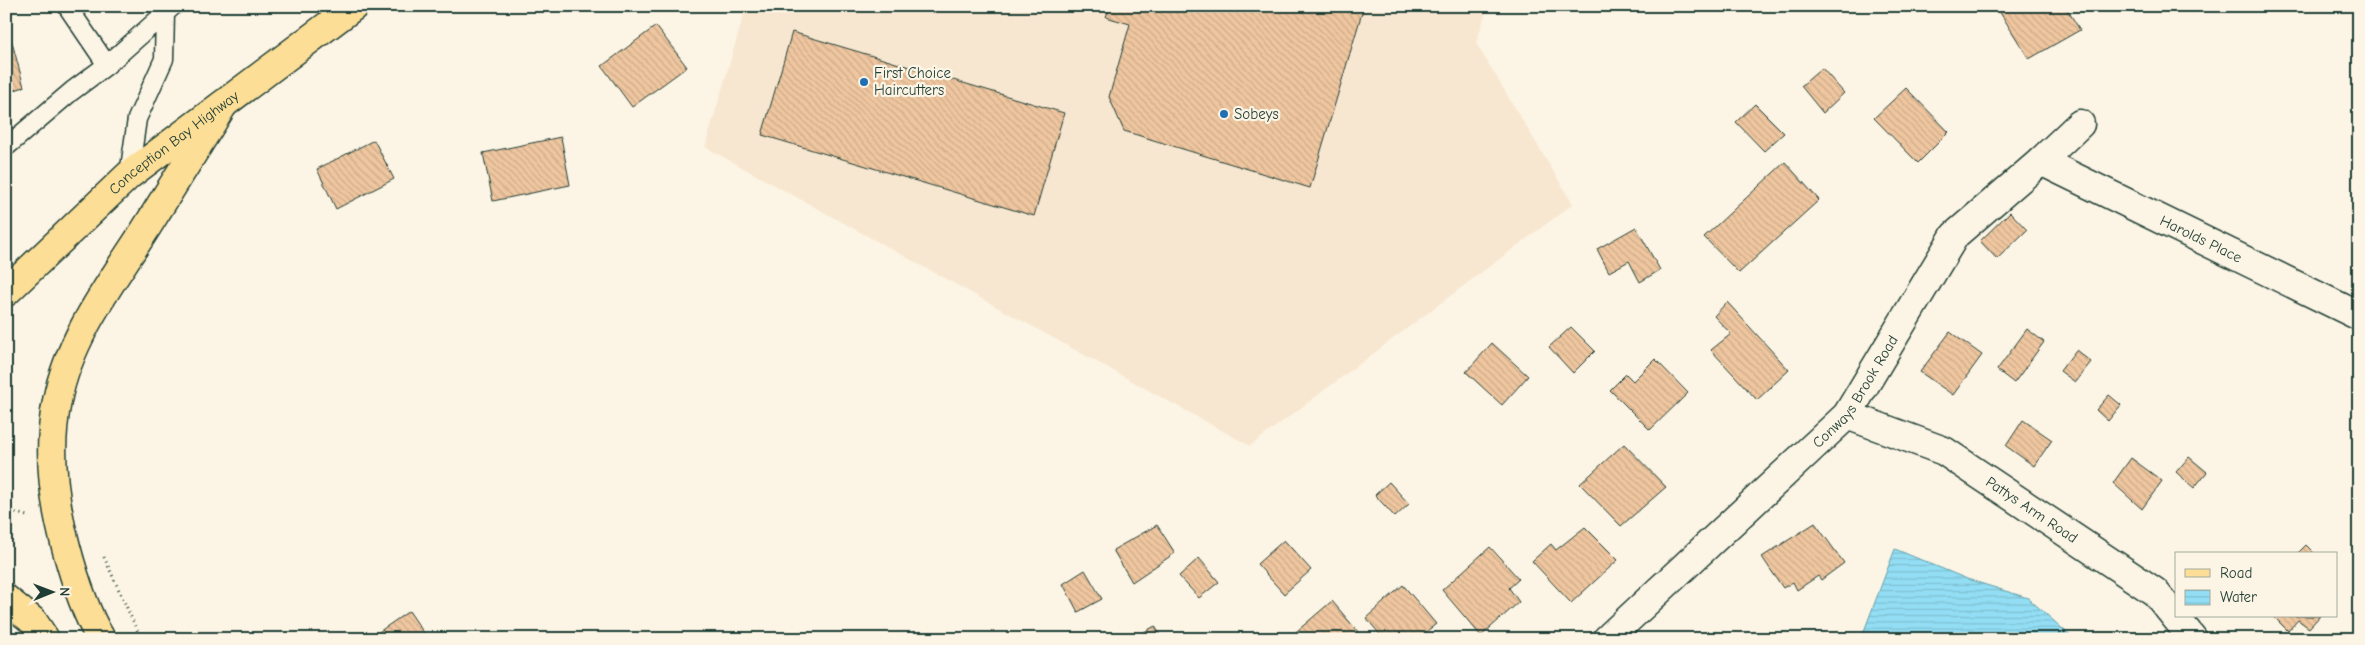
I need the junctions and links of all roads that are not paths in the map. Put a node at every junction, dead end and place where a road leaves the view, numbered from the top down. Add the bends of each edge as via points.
1 (68, 6) edge
2 (354, 6) edge
3 (169, 10) edge
4 (107, 65) junction
5 (223, 105) junction
6 (2080, 124) dead end
7 (6, 147) edge
8 (2041, 161) junction
9 (129, 175) junction
10 (7, 291) edge
11 (2359, 316) edge
12 (1847, 415) junction
13 (6, 599) edge
14 (2175, 617) edge
15 (2176, 618) edge
16 (45, 639) edge
17 (101, 639) edge
18 (1607, 639) edge
19 (2193, 639) edge

1 - 4 lane
2 - 5 main road, Conception Bay Highway
3 - 4 lane
3 - 9 lane via 164,59 137,120
4 - 7 lane
5 - 9 main road, Conception Bay Highway
5 - 17 main road via 89,318 57,400 51,456 57,512 71,566
6 - 8 street, Conways Brook Road
8 - 11 street, Harolds Place
8 - 12 street, Conways Brook Road via 1955,235
9 - 10 main road, Conception Bay Highway
12 - 14 street, Pattys Arm Road via 1944,451 2155,592
12 - 18 street, Conways Brook Road
13 - 16 main road via 33,621
15 - 19 street, Pattys Arm Road

